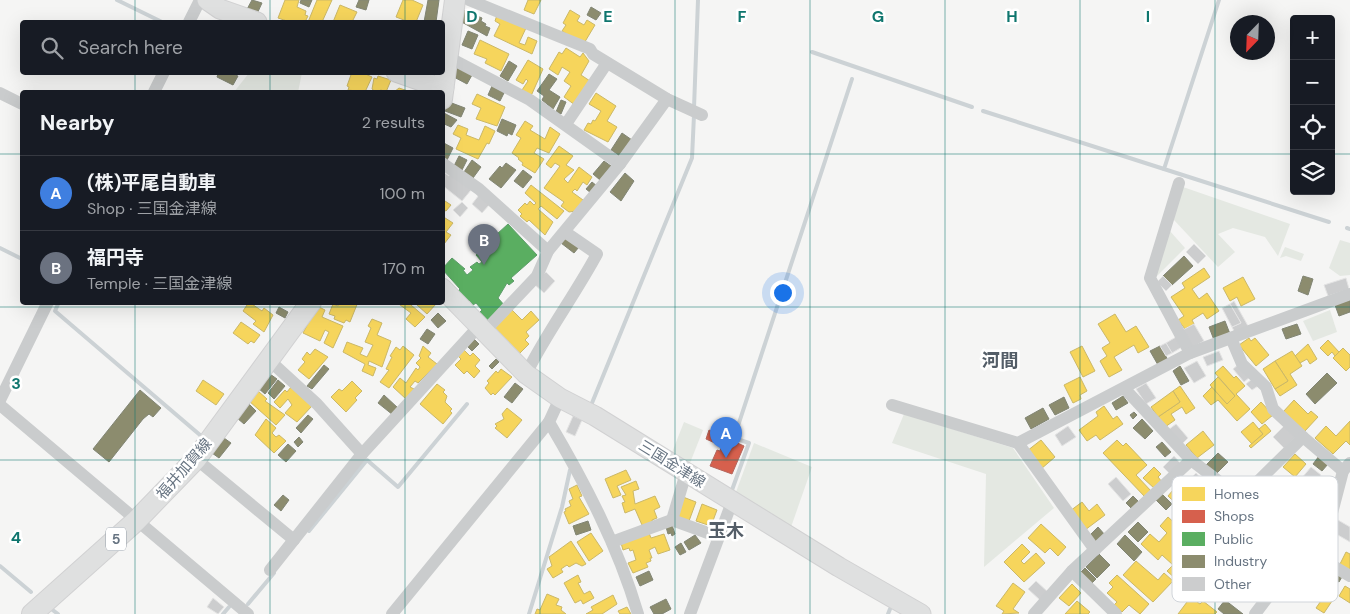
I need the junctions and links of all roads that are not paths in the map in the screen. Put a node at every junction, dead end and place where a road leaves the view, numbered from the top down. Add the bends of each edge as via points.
1 (200, 0) edge
2 (207, 0) edge
3 (455, 0) edge
4 (470, 0) edge
5 (190, 20) edge
6 (250, 20) edge
7 (448, 57) junction
8 (607, 63) junction
9 (162, 75) edge
10 (402, 75) edge
11 (155, 90) edge
12 (434, 90) edge
13 (444, 90) edge
14 (0, 93) edge
15 (667, 99) junction
16 (20, 103) edge
17 (702, 115) dead end
18 (566, 124) junction
19 (620, 164) junction
20 (445, 165) edge
21 (1179, 183) dead end
22 (564, 232) junction
23 (548, 251) junction
24 (445, 291) edge
25 (1350, 294) edge
26 (47, 305) edge
27 (309, 305) edge
28 (482, 329) junction
29 (1231, 338) junction
30 (1190, 353) junction
31 (269, 360) junction
32 (526, 374) junction
33 (1125, 389) junction
34 (560, 398) junction
35 (0, 400) edge
36 (0, 405) edge
37 (892, 405) dead end
38 (549, 422) junction
39 (1303, 437) junction
40 (1018, 443) junction
41 (362, 454) junction
42 (196, 459) junction
43 (1190, 460) junction
44 (1347, 467) edge
45 (686, 472) junction
46 (1173, 476) edge
47 (1212, 476) edge
48 (1263, 476) edge
49 (1172, 477) edge
50 (1338, 495) edge
51 (732, 502) junction
52 (672, 520) junction
53 (136, 521) junction
54 (719, 537) junction
55 (294, 540) junction
56 (612, 542) junction
57 (1094, 550) junction
58 (270, 570) dead end
59 (1338, 570) edge
60 (1072, 571) junction
61 (1350, 576) edge
62 (1264, 602) edge
63 (32, 614) edge
64 (248, 614) edge
65 (392, 614) edge
66 (638, 614) edge
67 (690, 614) edge
68 (921, 614) edge
69 (1034, 614) edge
70 (1116, 614) edge
71 (1255, 614) edge

1 - 5 street
2 - 6 main road via 220,9
3 - 7 main road
4 - 8 street via 590,49
7 - 13 main road
7 - 18 street via 530,100
8 - 15 street
8 - 18 street
9 - 11 street
10 - 12 main road
14 - 16 street
15 - 17 street
15 - 19 street
18 - 19 street
19 - 22 street
20 - 23 street via 479,189
21 - 30 street via 1150,278
22 - 23 street
22 - 32 street via 597,254 574,296 543,340
23 - 28 street via 537,276
24 - 28 main road, 三国金津線
25 - 29 street
26 - 35 street
27 - 31 main road, 福井加賀線 / 5
28 - 32 main road, 三国金津線
28 - 41 street
29 - 30 street
29 - 39 street via 1242,364 1266,387 1273,409
30 - 33 street
31 - 41 street via 317,404
31 - 42 main road, 福井加賀線 / 5
32 - 34 main road, 三国金津線
33 - 40 street
33 - 43 street
34 - 38 street
34 - 45 main road, 三国金津線
36 - 53 street
37 - 40 street
38 - 56 street via 574,464
38 - 65 street
39 - 44 street
39 - 48 street
40 - 57 street
41 - 55 street
42 - 53 main road, 福井加賀線 / 5
42 - 55 street
43 - 46 street
43 - 47 street
44 - 50 street
45 - 51 main road, 三国金津線
45 - 52 street
49 - 57 street
51 - 54 street
51 - 68 main road, 三国金津線
52 - 54 street
52 - 56 street
53 - 63 main road, 福井加賀線 / 5
53 - 64 street
54 - 67 street
55 - 58 street
56 - 66 street
57 - 60 street
59 - 61 street
60 - 69 street
60 - 70 street
62 - 71 street

